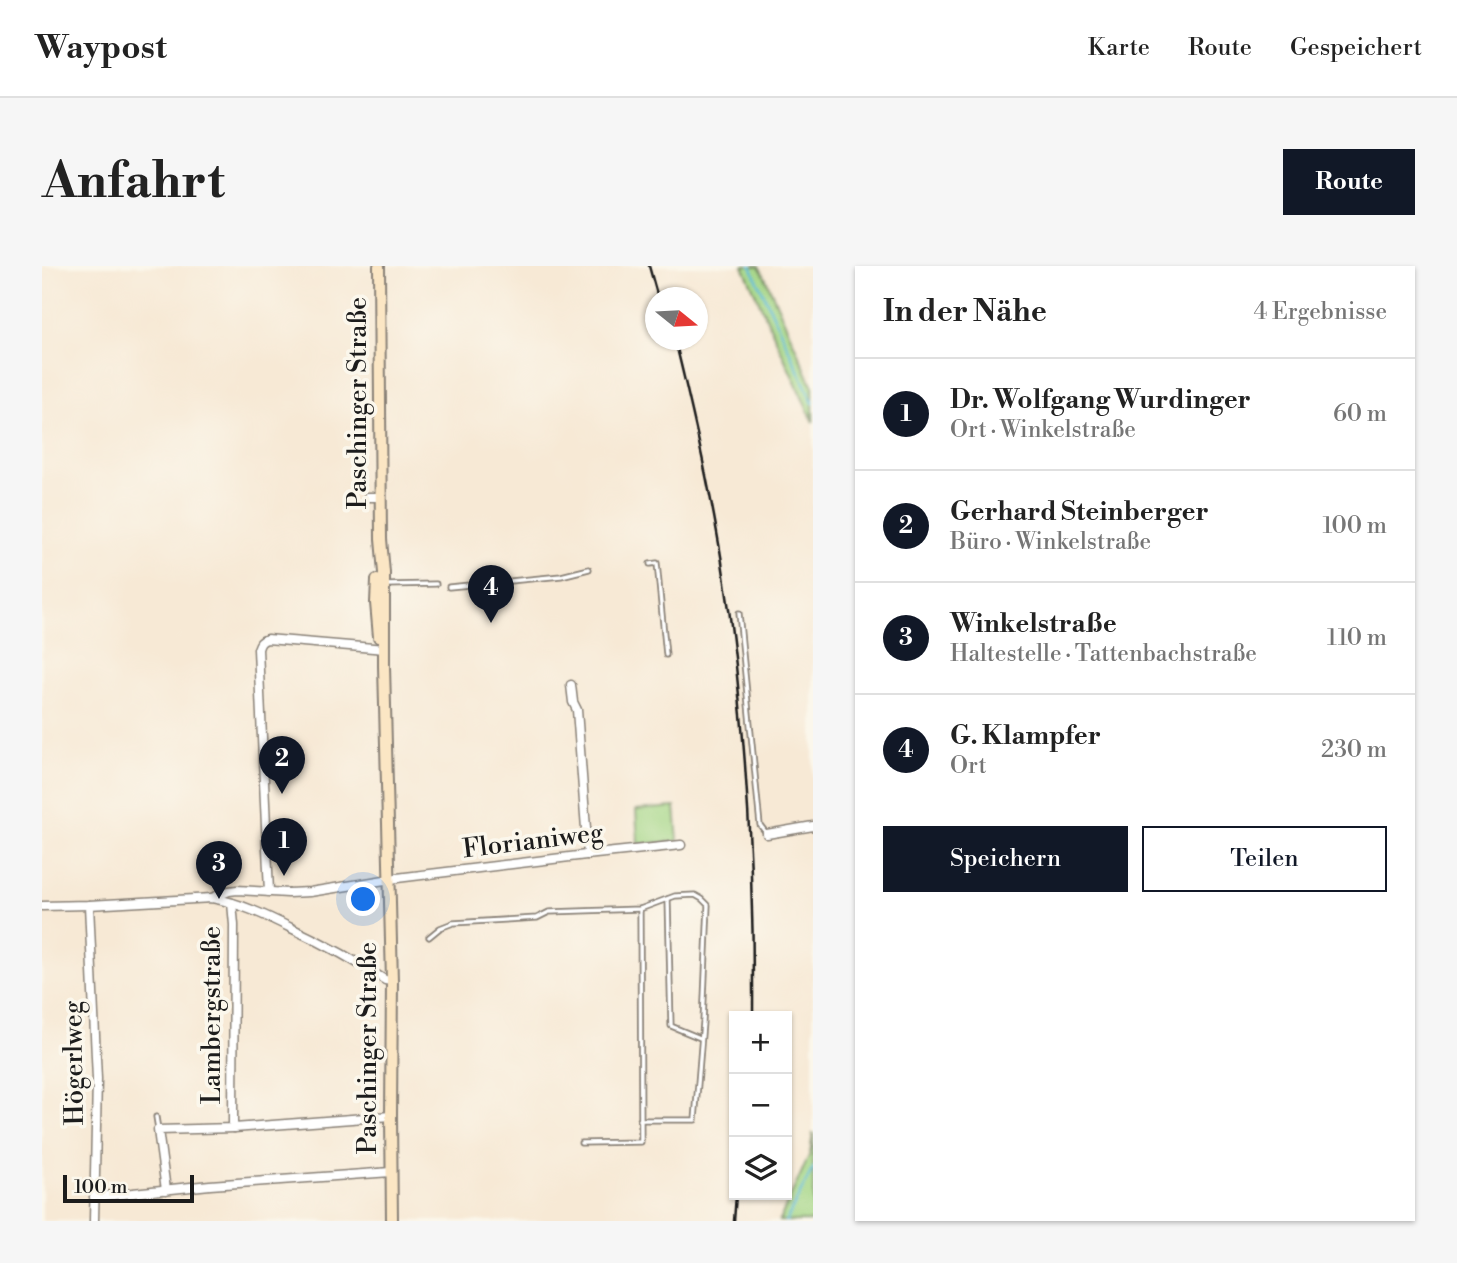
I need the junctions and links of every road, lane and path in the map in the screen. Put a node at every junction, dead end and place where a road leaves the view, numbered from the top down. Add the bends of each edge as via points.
1 (379, 266) edge
2 (369, 497) dead end
3 (381, 497) junction
4 (650, 564) dead end
5 (589, 569) dead end
6 (436, 584) dead end
7 (381, 586) junction
8 (449, 587) dead end
9 (739, 613) dead end
10 (383, 649) junction
11 (666, 655) dead end
12 (571, 685) dead end
13 (813, 826) edge
14 (767, 834) joint
15 (681, 845) dead end
16 (588, 855) junction
17 (390, 880) junction
18 (269, 892) junction
19 (212, 898) junction
20 (668, 899) junction
21 (232, 903) junction
22 (89, 905) junction
23 (42, 906) edge
24 (640, 909) junction
25 (429, 937) dead end
26 (392, 981) junction
27 (701, 1038) junction
28 (391, 1115) junction
29 (156, 1117) dead end
30 (640, 1120) junction
31 (234, 1128) junction
32 (158, 1130) junction
33 (581, 1143) dead end
34 (391, 1172) junction
35 (166, 1190) junction
36 (94, 1197) junction
37 (94, 1221) edge
38 (392, 1221) edge

1 - 3 street, Paschinger Straße
2 - 3 street
3 - 7 street, Paschinger Straße
4 - 11 lane via 657,563
5 - 8 lane
6 - 7 lane
7 - 10 street, Paschinger Straße
9 - 14 lane via 760,825
10 - 17 street, Paschinger Straße
10 - 18 street via 267,639 260,644
12 - 16 street
13 - 14 street
15 - 16 street, Florianiweg
16 - 17 street, Florianiweg
17 - 18 street, Florianiweg via 310,892
17 - 26 street, Paschinger Straße
18 - 19 street, Florianiweg via 229,891
19 - 21 street
19 - 22 street
20 - 24 lane
20 - 27 lane via 671,1026
20 - 27 lane via 695,895 708,905
21 - 26 street via 290,927
21 - 31 street, Lambergstraße
22 - 23 street
22 - 36 street, Högerlweg via 97,1079
24 - 25 lane via 549,912 537,918 453,923
24 - 30 lane
26 - 28 street, Paschinger Straße
27 - 30 lane via 695,1120
28 - 31 street
28 - 34 street, Paschinger Straße
29 - 32 lane
30 - 33 lane via 641,1142
31 - 32 street
32 - 35 street
34 - 35 street
34 - 38 street, Paschinger Straße
35 - 36 street
36 - 37 street, Högerlweg

